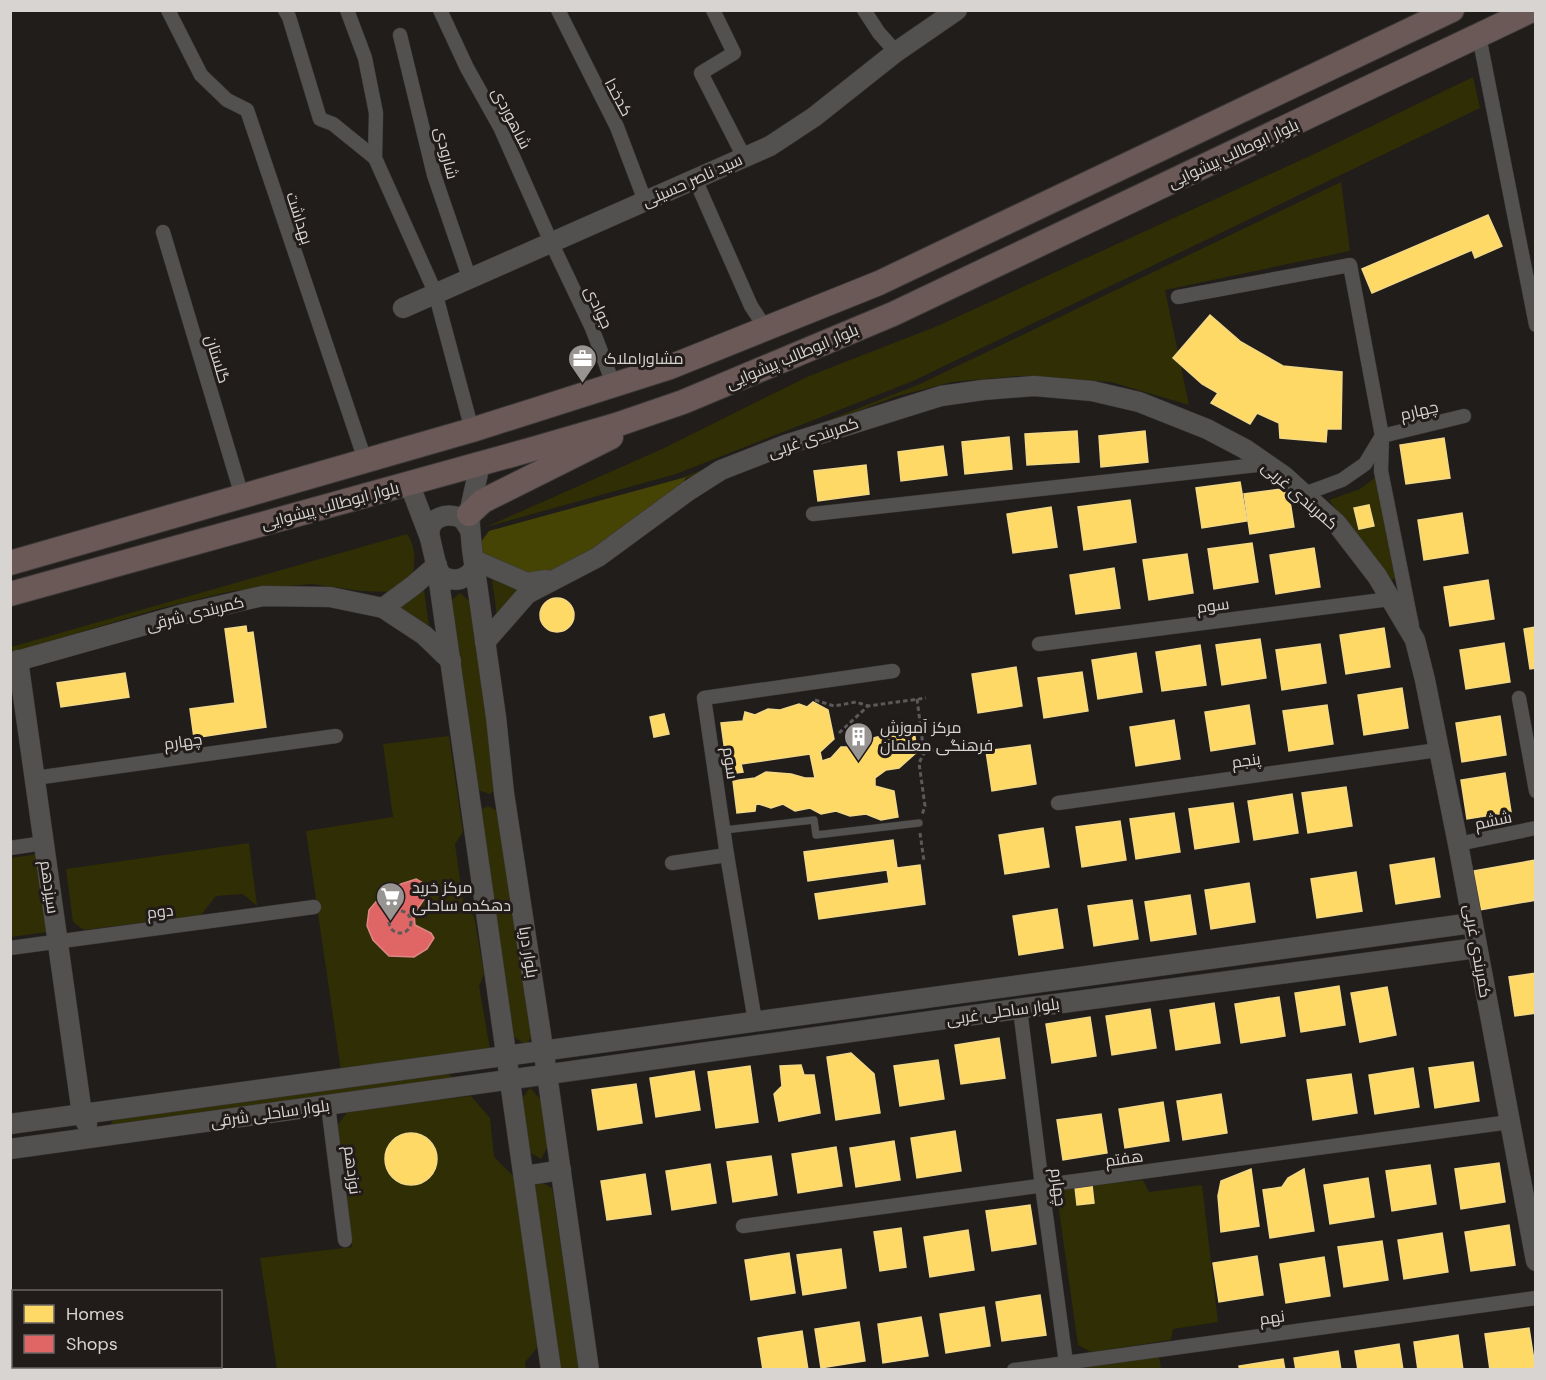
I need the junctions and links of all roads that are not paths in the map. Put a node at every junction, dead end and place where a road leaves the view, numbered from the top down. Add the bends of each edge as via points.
1 (168, 10) edge
2 (285, 10) edge
3 (347, 10) edge
4 (440, 10) edge
5 (558, 10) edge
6 (713, 10) edge
7 (864, 10) edge
8 (872, 10) edge
9 (957, 10) edge
10 (1532, 10) edge
11 (1442, 13) edge
12 (879, 33) junction
13 (400, 34) dead end
14 (1479, 36) junction
15 (896, 52) junction
16 (375, 158) junction
17 (744, 158) junction
18 (695, 179) junction
19 (645, 201) junction
20 (163, 232) dead end
21 (551, 242) junction
22 (469, 277) junction
23 (435, 292) junction
24 (1178, 297) dead end
25 (402, 308) dead end
26 (1536, 325) edge
27 (766, 329) junction
28 (614, 387) junction
29 (690, 398) junction
30 (1464, 416) dead end
31 (472, 430) junction
32 (1382, 436) junction
33 (365, 460) junction
34 (480, 464) junction
35 (1266, 464) junction
36 (409, 483) junction
37 (1304, 494) junction
38 (242, 496) junction
39 (813, 514) dead end
40 (469, 522) junction
41 (430, 538) junction
42 (11, 558) edge
43 (474, 563) junction
44 (437, 566) junction
45 (555, 579) junction
46 (16, 592) edge
47 (1390, 599) junction
48 (383, 608) junction
49 (1415, 640) junction
50 (485, 642) junction
51 (1039, 644) dead end
52 (452, 660) junction
53 (14, 661) edge
54 (893, 671) dead end
55 (1519, 698) dead end
56 (336, 736) dead end
57 (1438, 750) junction
58 (35, 778) junction
59 (1536, 791) edge
60 (504, 793) junction
61 (471, 798) junction
62 (1058, 803) dead end
63 (919, 823) road end
64 (1536, 828) edge
65 (724, 830) junction
66 (44, 843) junction
67 (1458, 844) junction
68 (10, 848) edge
69 (727, 855) junction
70 (672, 863) dead end
71 (314, 907) dead end
72 (1473, 923) junction
73 (58, 941) junction
74 (10, 948) edge
75 (1477, 948) junction
76 (1020, 1009) junction
77 (754, 1021) junction
78 (758, 1045) junction
79 (526, 1053) junction
80 (529, 1077) junction
81 (328, 1105) junction
82 (82, 1114) junction
83 (1510, 1122) junction
84 (10, 1124) edge
85 (93, 1137) junction
86 (10, 1149) edge
87 (561, 1170) junction
88 (524, 1176) junction
89 (1042, 1186) junction
90 (742, 1226) dead end
91 (1533, 1233) edge
92 (345, 1240) dead end
93 (1536, 1261) edge
94 (1536, 1298) edge
95 (1067, 1366) edge
96 (552, 1370) edge
97 (589, 1370) edge
98 (1014, 1370) edge

1 - 33 street, بهداشت via 201,75 227,100 247,110
2 - 16 street via 320,119 333,124
3 - 16 street via 365,58 376,113
4 - 21 street, شاهوردی via 500,127
5 - 19 street, کدخدا via 616,127
6 - 17 street via 734,53 701,73
7 - 12 street
8 - 12 street
9 - 15 street, سید ناصر حسینی
10 - 14 highway, بلوار ابوطالب پیشوایی
11 - 27 highway, بلوار ابوطالب پیشوایی via 879,283
12 - 15 street
13 - 22 street, شارودی via 434,175
14 - 26 street
14 - 29 highway, بلوار ابوطالب پیشوایی via 903,309
15 - 17 street, سید ناصر حسینی via 814,117
16 - 23 street
17 - 18 street, سید ناصر حسینی
18 - 19 street, سید ناصر حسینی
18 - 27 street via 751,306
19 - 21 street, سید ناصر حسینی
20 - 38 street, گلستان
21 - 22 street, سید ناصر حسینی
21 - 28 street, جوادی via 592,328
22 - 23 street, سید ناصر حسینی
23 - 25 street, سید ناصر حسینی
23 - 31 street
24 - 32 street via 1350,265
27 - 28 highway, بلوار ابوطالب پیشوایی
28 - 31 highway, بلوار ابوطالب پیشوایی
29 - 34 highway, بلوار ابوطالب پیشوایی via 616,425
29 - 40 highway via 483,501
30 - 32 street, چهارم
31 - 33 highway, بلوار ابوطالب پیشوایی
32 - 37 street via 1365,464 1342,480
32 - 49 street via 1381,471
33 - 38 highway, بلوار ابوطالب پیشوایی
34 - 36 highway, بلوار ابوطالب پیشوایی
34 - 40 street, بلوار دریا
35 - 37 street, کمربندی غربی
35 - 39 street
35 - 45 street, کمربندی غربی via 1207,429 1139,402 1092,391 1034,386 941,396 721,470 598,557
36 - 41 street, بلوار دریا
36 - 46 highway, بلوار ابوطالب پیشوایی
37 - 47 street, کمربندی غربی via 1336,524
38 - 42 highway, بلوار ابوطالب پیشوایی
40 - 41 street via 443,516 431,525
40 - 43 street, بلوار دریا
41 - 44 street, بلوار دریا
42 - 46 highway
43 - 44 street via 467,577 453,580 442,576
43 - 45 street via 526,583
43 - 50 street, بلوار دریا
44 - 48 street
44 - 52 street, بلوار دریا
45 - 50 street, کمربندی غربی via 526,594
47 - 49 street, کمربندی غربی
47 - 51 street, سوم
48 - 52 street via 424,634
48 - 53 street, کمربندی شرقی via 330,597 263,596
49 - 57 street, کمربندی غربی
50 - 60 street, بلوار دریا
52 - 61 street, بلوار دریا
53 - 58 street, سیزدهم
54 - 65 street, سوم via 704,698
55 - 59 street
56 - 58 street, چهارم
57 - 62 street, پنجم
57 - 67 street, کمربندی غربی
58 - 66 street, سیزدهم
60 - 61 street
60 - 79 street, بلوار دریا
61 - 79 street, بلوار دریا
63 - 65 lane via 816,836 814,820
64 - 67 street, ششم
65 - 69 street, سوم
66 - 68 street
66 - 73 street, سیزدهم
67 - 72 street, کمربندی غربی
69 - 70 street
69 - 77 street, سوم
71 - 73 street, دوم
72 - 75 street, کمربندی غربی
72 - 77 street, بلوار ساحلی غربی
73 - 74 street, دوم
73 - 82 street, سیزدهم
75 - 76 street, بلوار ساحلی غربی
75 - 83 street, کمربندی غربی
76 - 78 street, بلوار ساحلی غربی
76 - 89 street, چهارم
77 - 78 street
77 - 79 street, بلوار ساحلی غربی
78 - 80 street, بلوار ساحلی غربی
79 - 80 street, بلوار دریا
79 - 80 street, بلوار دریا
79 - 82 street, بلوار ساحلی شرقی
80 - 81 street, بلوار ساحلی شرقی
80 - 87 street, بلوار دریا
80 - 88 street, بلوار دریا
81 - 85 street, بلوار ساحلی شرقی
81 - 92 street, نوزدهم
82 - 84 street, بلوار ساحلی شرقی
82 - 85 street, سیزدهم
83 - 89 street, هفتم
83 - 91 street, کمربندی غربی
85 - 86 street, بلوار ساحلی شرقی
87 - 88 street
87 - 97 street, بلوار دریا
88 - 96 street, بلوار دریا
89 - 90 street, هفتم
89 - 95 street, چهارم
91 - 93 street, کمربندی غربی
94 - 95 street, نهم
95 - 98 street, نهم

